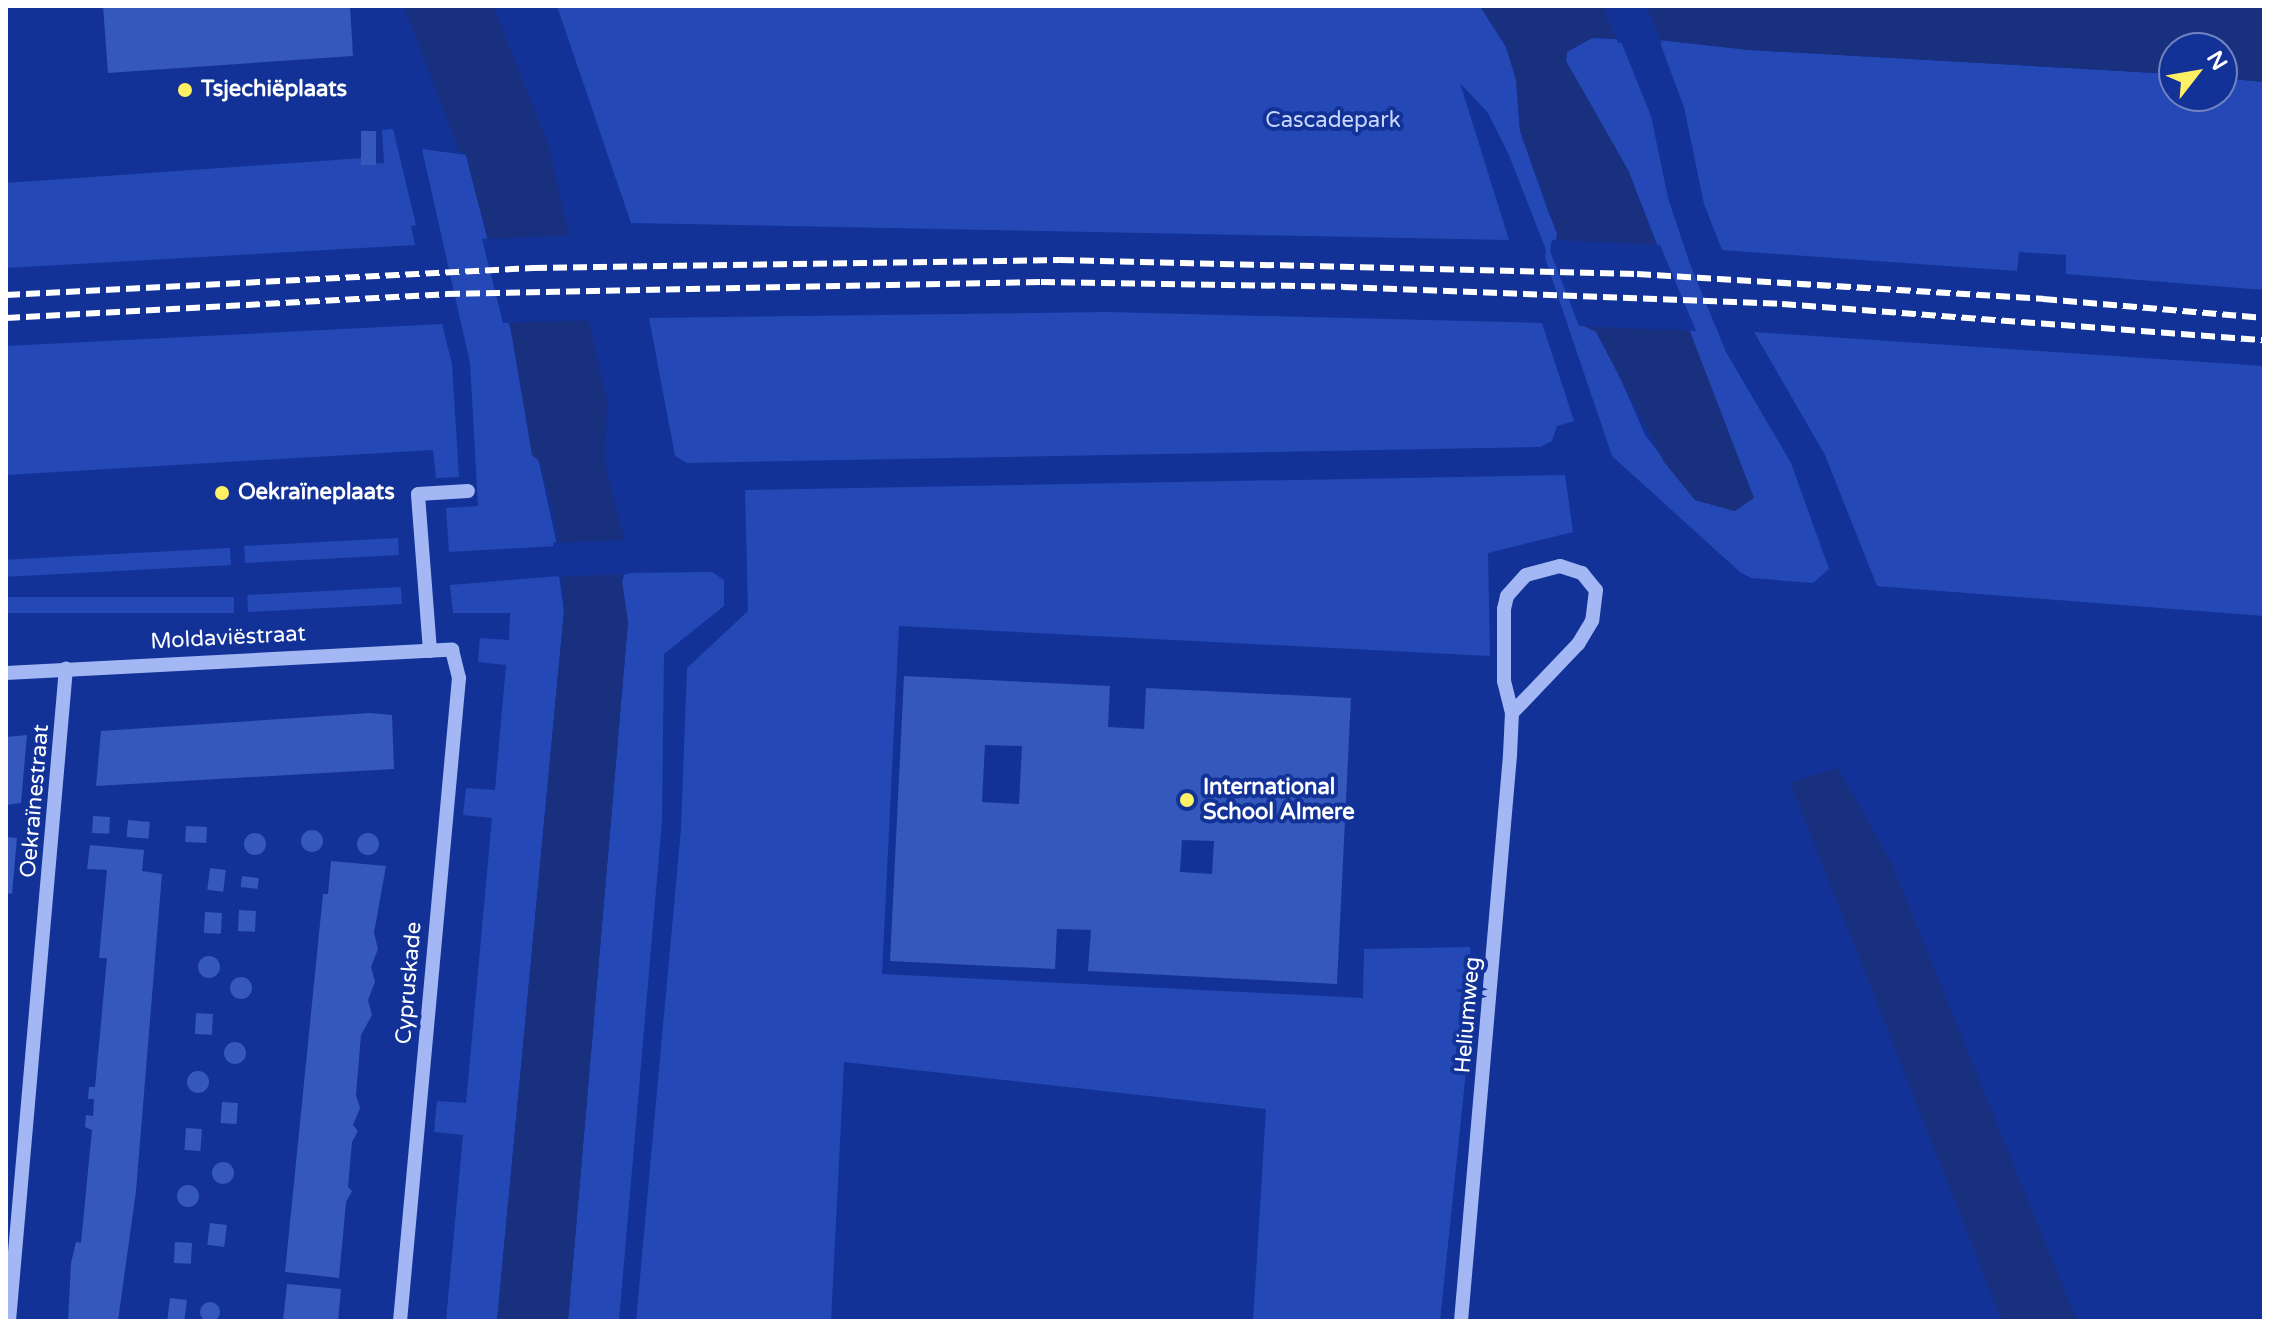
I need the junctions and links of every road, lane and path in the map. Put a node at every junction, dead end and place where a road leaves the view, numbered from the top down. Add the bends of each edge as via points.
1 (468, 491) dead end
2 (452, 650) joint
3 (430, 651) junction
4 (66, 668) junction
5 (6, 673) edge
6 (1512, 713) junction
7 (9, 1321) edge
8 (400, 1321) edge
9 (1461, 1321) edge

1 - 3 street via 418,494
2 - 3 street, Moldaviëstraat
2 - 8 street, Cypruskade via 459,678
3 - 4 street, Moldaviëstraat
4 - 5 street, Moldaviëstraat
4 - 7 street, Oekraïnestraat
6 - 6 street, Heliumweg via 1578,644 1592,621 1596,590 1582,573 1542,568 1515,584 1507,596 1504,681
6 - 9 street, Heliumweg via 1493,1004

